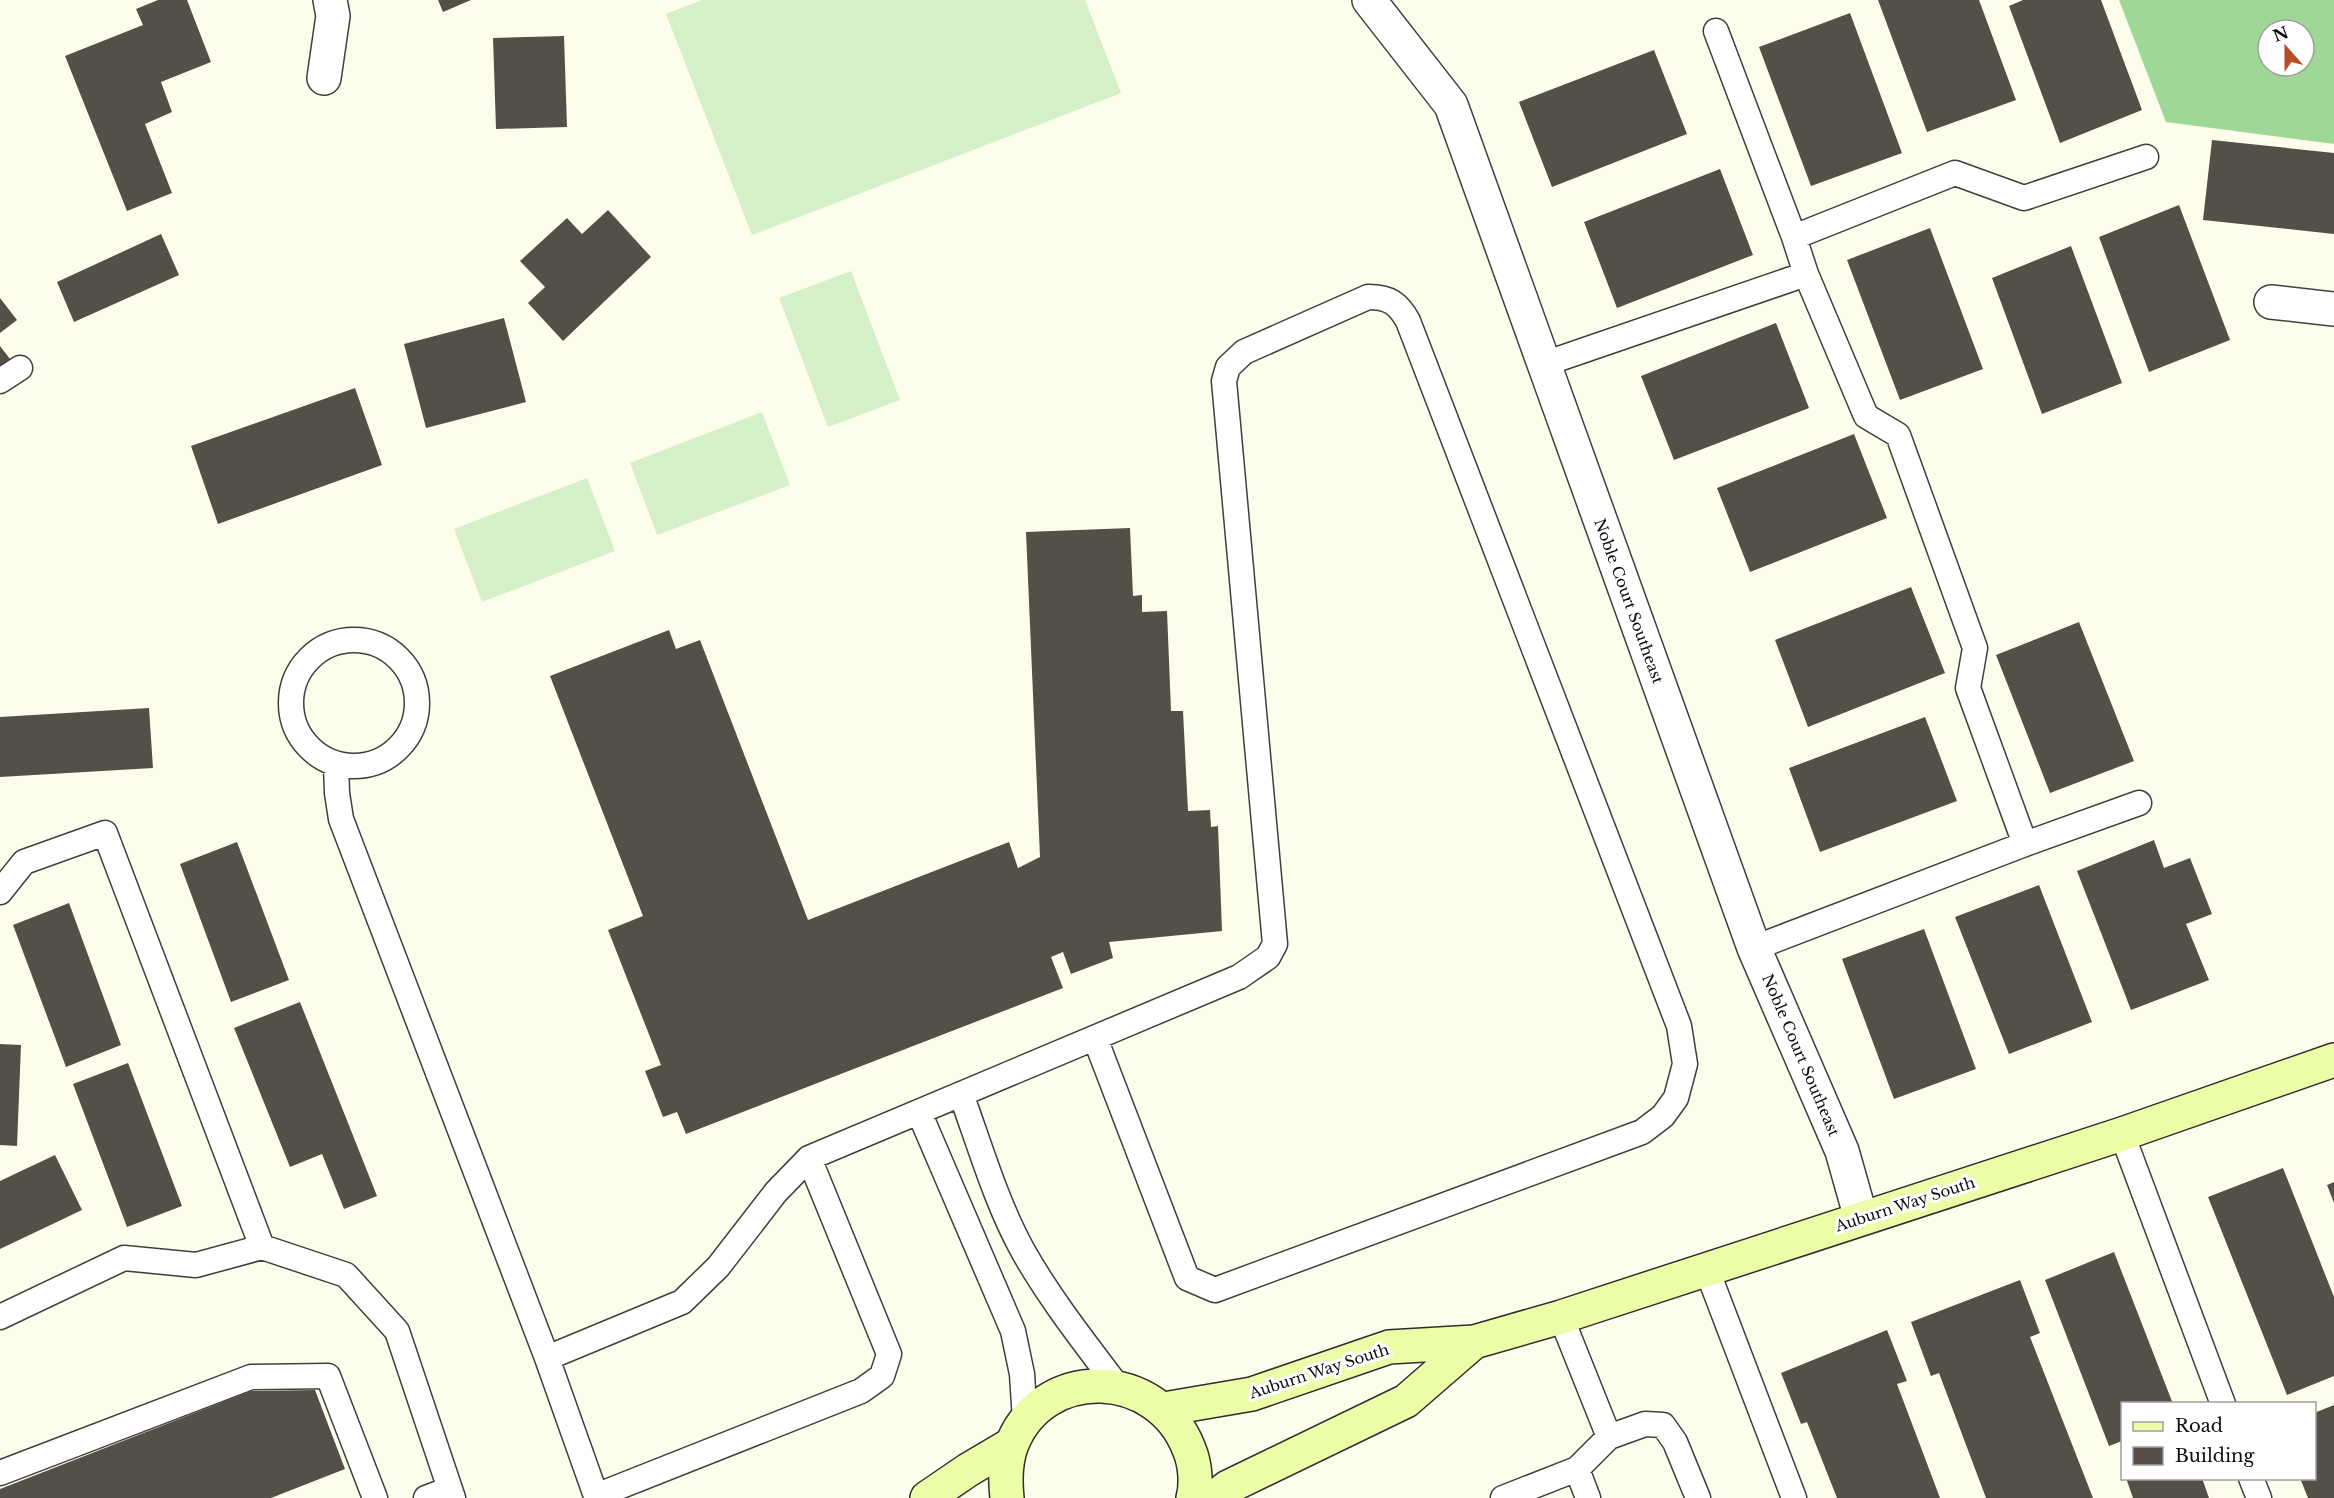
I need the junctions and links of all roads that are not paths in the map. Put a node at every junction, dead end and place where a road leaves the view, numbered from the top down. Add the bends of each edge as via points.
1 (330, 0) edge
2 (1368, 0) edge
3 (1716, 31) dead end
4 (324, 78) dead end
5 (2146, 157) dead end
6 (1794, 237) junction
7 (1806, 274) junction
8 (2271, 302) dead end
9 (2334, 309) edge
10 (1544, 364) junction
11 (336, 765) junction
12 (2139, 803) dead end
13 (2025, 844) junction
14 (0, 892) edge
15 (1754, 948) junction
16 (1095, 1038) junction
17 (2334, 1060) edge
18 (961, 1094) junction
19 (919, 1112) junction
20 (2122, 1134) junction
21 (809, 1158) junction
22 (1861, 1218) junction
23 (262, 1247) junction
24 (1707, 1270) junction
25 (0, 1317) edge
26 (1562, 1317) junction
27 (1474, 1342) junction
28 (547, 1358) junction
29 (1118, 1387) junction
30 (2222, 1402) edge
31 (1164, 1409) junction
32 (1019, 1433) junction
33 (1609, 1437) junction
34 (1577, 1469) junction
35 (0, 1473) edge
36 (2251, 1480) edge
37 (451, 1493) edge
38 (375, 1498) edge
39 (426, 1498) edge
40 (927, 1498) edge
41 (1007, 1498) edge
42 (1193, 1498) edge
43 (1215, 1498) edge
44 (1503, 1498) edge
45 (1588, 1498) edge
46 (1698, 1498) edge
47 (1794, 1498) edge
48 (2259, 1498) edge

1 - 4 street via 333,16
2 - 10 street, Noble Court Southeast via 1451,105
3 - 6 lane
5 - 6 lane via 2024,198 1956,173
6 - 7 lane
7 - 10 lane
7 - 13 lane via 1866,416 1898,435 1975,648 1968,688
8 - 9 street
10 - 15 street, Noble Court Southeast
11 - 11 lane via 375,763 393,753 415,721 417,701 404,664 371,642 351,640 314,653 292,686 290,706 303,743
11 - 28 lane via 341,819
12 - 13 lane
13 - 15 lane
14 - 23 lane via 24,862 105,833
15 - 22 street, Noble Court Southeast via 1842,1151
16 - 16 lane via 1239,977 1268,957 1275,944 1224,381 1228,367 1244,352 1368,297 1392,300 1408,321 1679,1026 1685,1064 1676,1098 1664,1116 1642,1131 1215,1290 1187,1278
16 - 18 lane
17 - 20 main road, Auburn Way South
18 - 19 lane
18 - 29 lane via 1023,1251
19 - 21 lane
19 - 32 lane via 1013,1331 1022,1374
20 - 22 main road, Auburn Way South
20 - 30 lane
21 - 28 lane via 776,1192 718,1267 682,1302
21 - 28 lane via 889,1353 882,1376 861,1391 596,1496
22 - 24 main road, Auburn Way South
23 - 25 lane via 196,1265 124,1258
23 - 37 lane via 346,1275 397,1331
24 - 26 main road, Auburn Way South
24 - 47 lane
26 - 27 main road, Auburn Way South
26 - 33 lane
27 - 31 main road, Auburn Way South via 1389,1347 1252,1394
27 - 43 main road, Auburn Way South via 1406,1401 1228,1487
29 - 31 main road via 1142,1395
29 - 32 main road via 1092,1386 1067,1391 1044,1403
31 - 42 main road via 1183,1433 1194,1461
32 - 40 main road
32 - 41 main road via 1005,1473
33 - 34 lane
33 - 46 lane via 1646,1424 1663,1425 1675,1442
34 - 44 lane
34 - 45 lane
35 - 38 lane via 251,1377 328,1376
36 - 48 lane
37 - 39 lane

